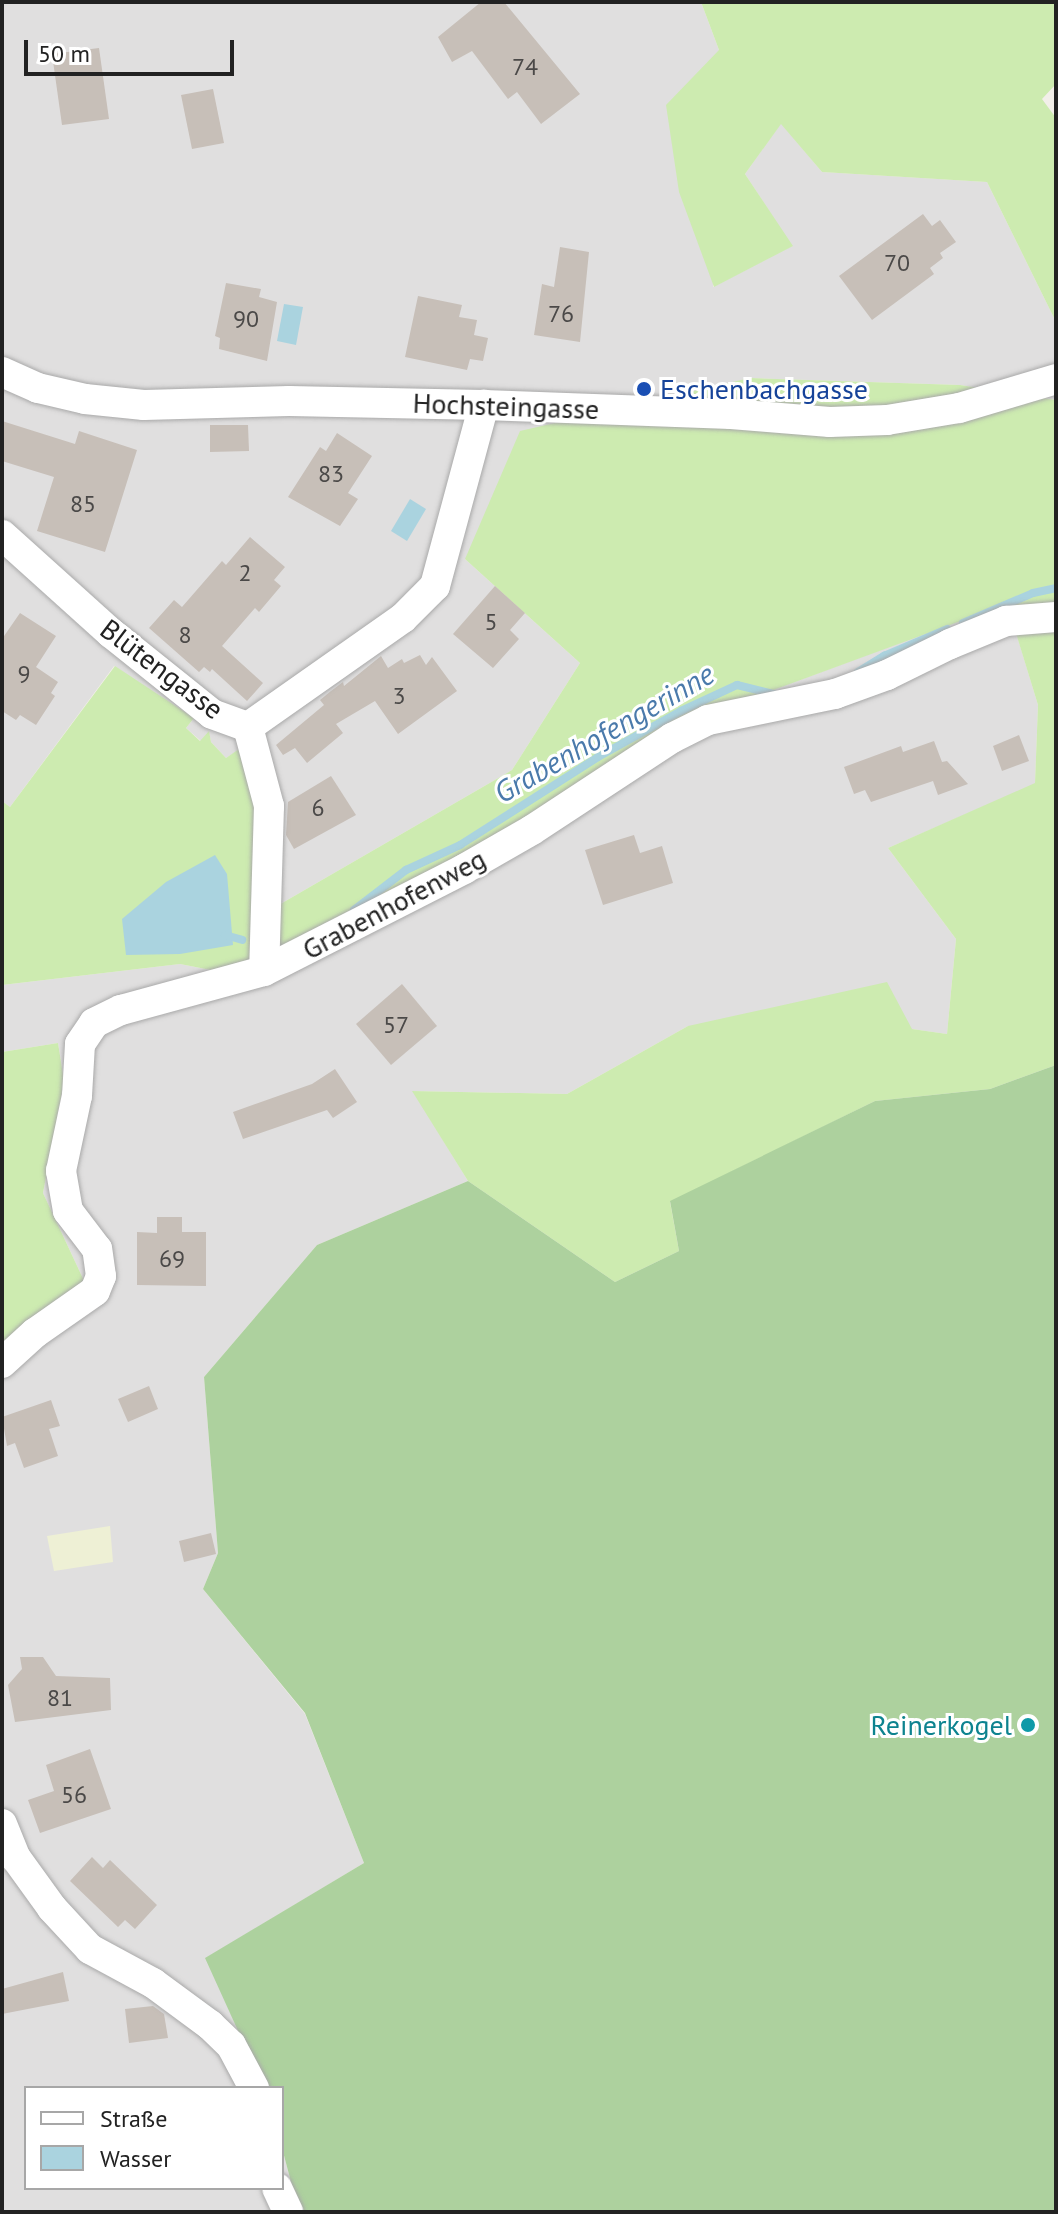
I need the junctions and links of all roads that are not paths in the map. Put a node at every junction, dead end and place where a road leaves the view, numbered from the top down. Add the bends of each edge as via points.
1 (2, 372) edge
2 (1056, 379) edge
3 (484, 405) junction
4 (2, 535) edge
5 (1056, 617) edge
6 (248, 727) junction
7 (264, 971) junction
8 (2, 1363) edge
9 (2, 1824) edge
10 (253, 2086) edge
11 (269, 2190) edge
12 (278, 2190) edge
13 (264, 2212) edge
14 (288, 2212) edge

1 - 3 street, Hochsteingasse via 38,388 85,399 144,405
2 - 3 street, Hochsteingasse via 959,408 887,420 830,422
3 - 6 street via 435,586 403,618
4 - 6 street, Blütengasse via 212,714
5 - 7 street, Grabenhofenweg via 1006,621 835,694 708,720 464,869
6 - 7 street, Blütengasse via 269,806
7 - 8 street, Grabenhofenweg via 121,1010 94,1023 80,1044 77,1096 61,1171 68,1211 97,1249 101,1276 95,1291
9 - 10 street via 16,1858 90,1949 153,1983 210,2025 231,2045
11 - 13 street
12 - 14 street

